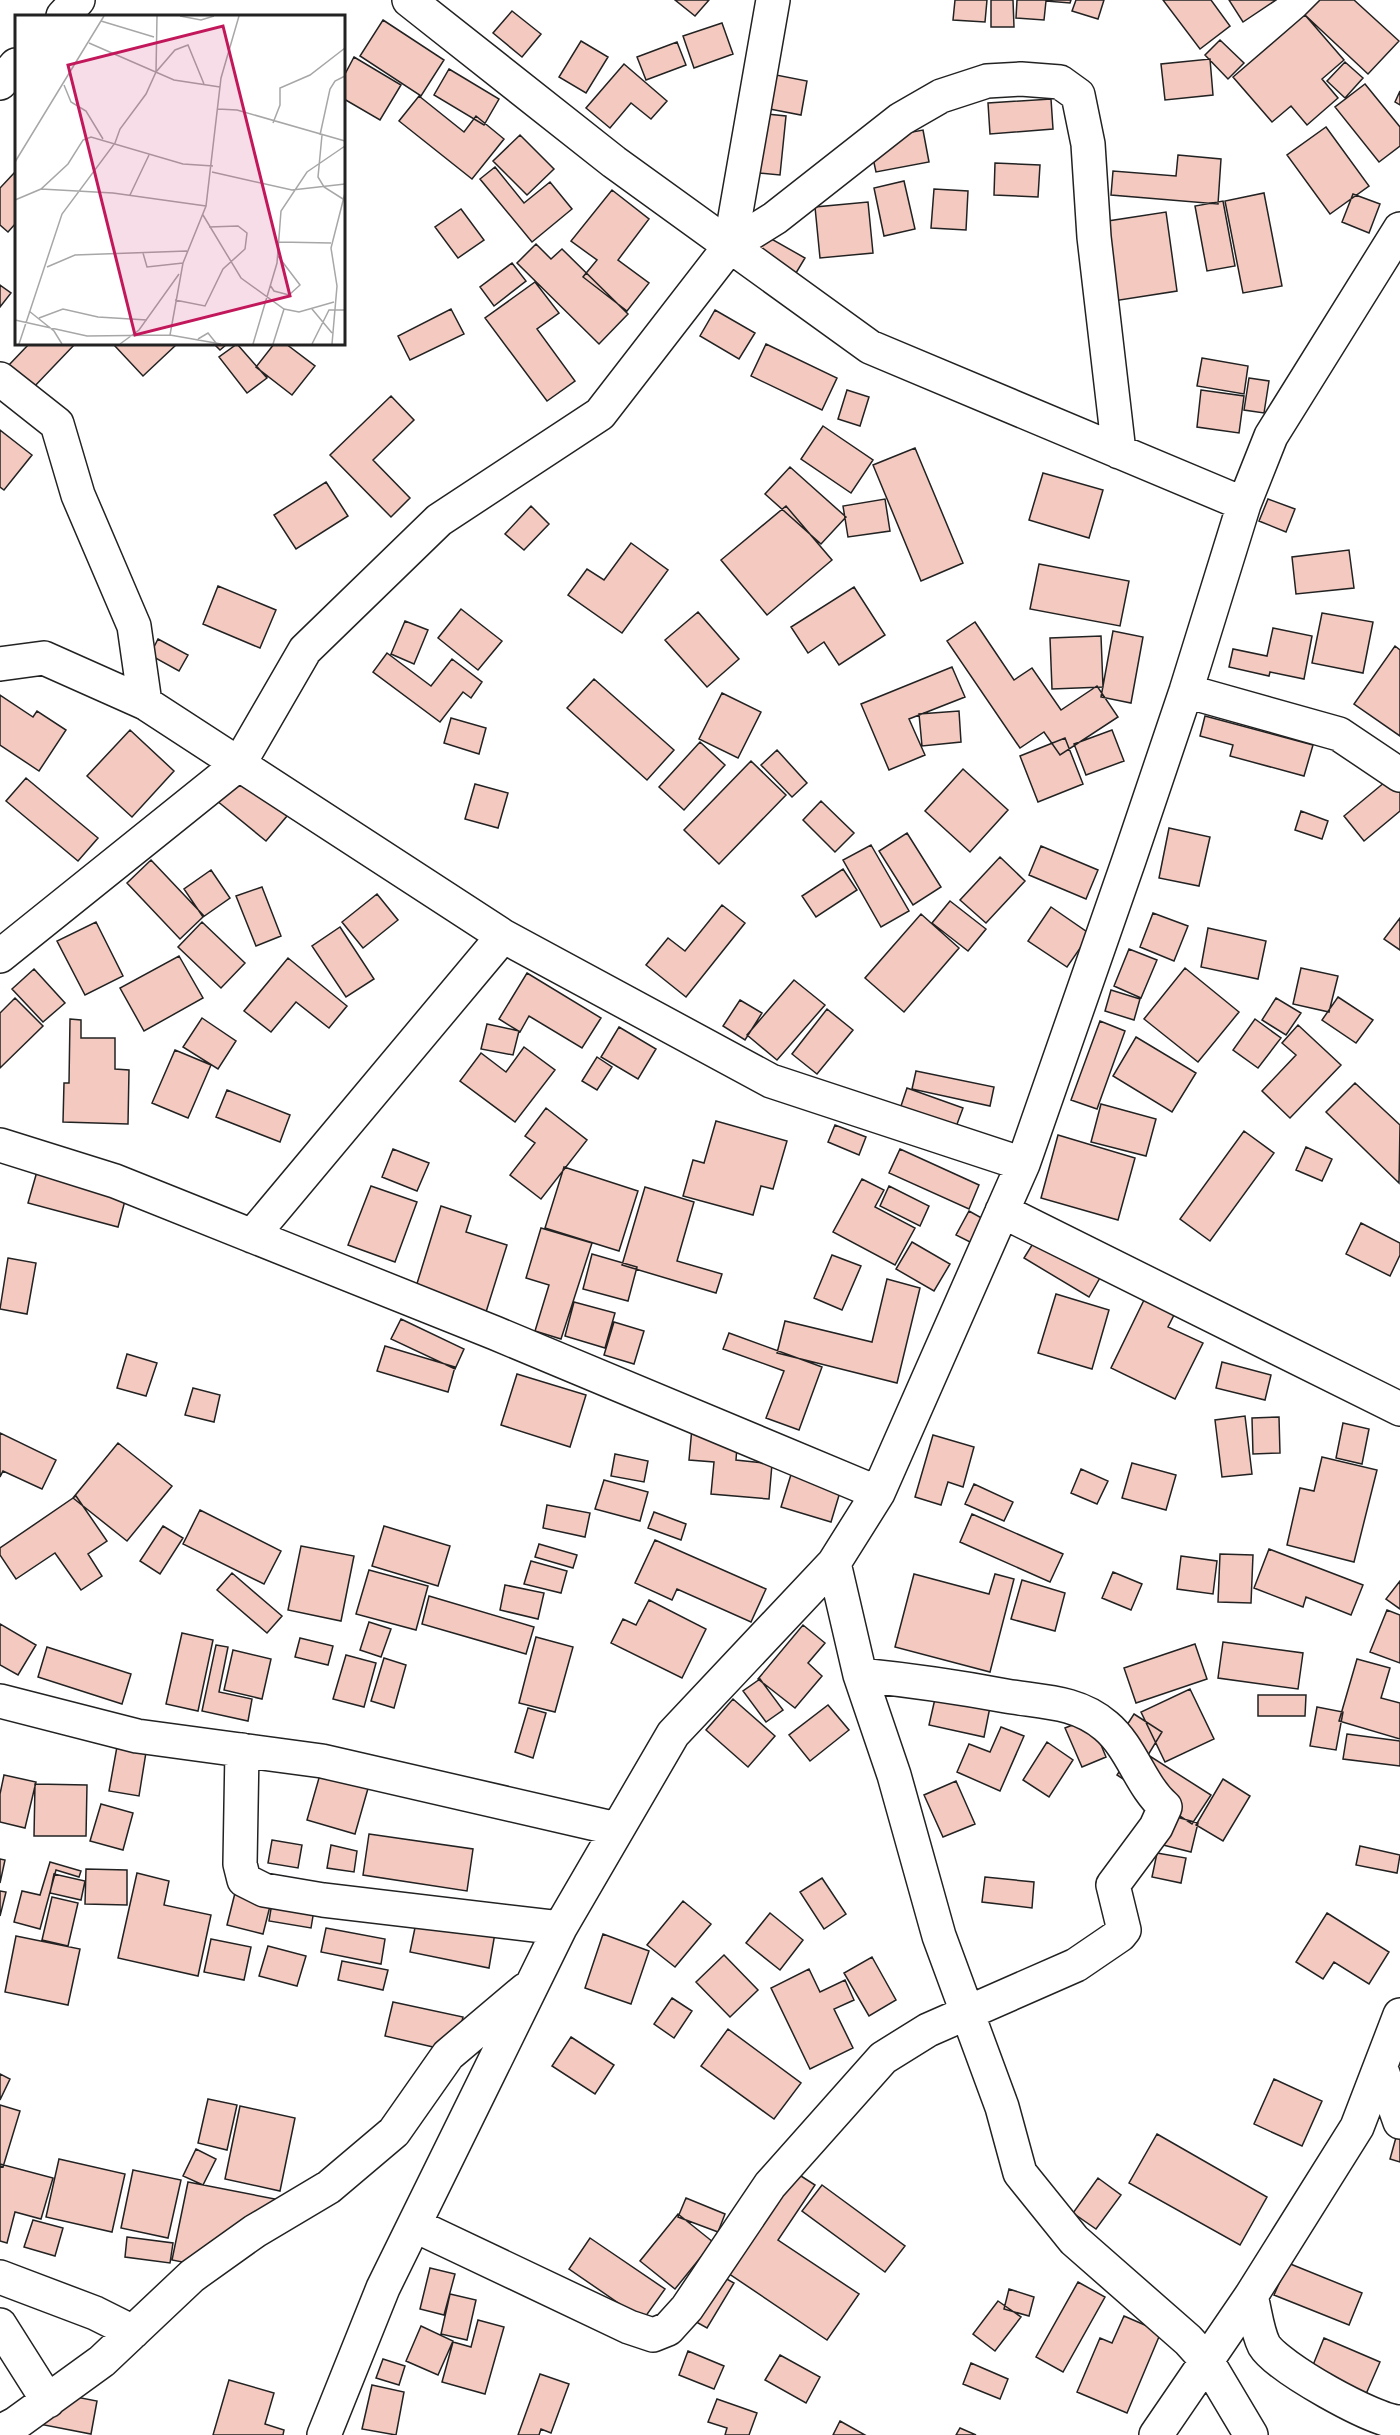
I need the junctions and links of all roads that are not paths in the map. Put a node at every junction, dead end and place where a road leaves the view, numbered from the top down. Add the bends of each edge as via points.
1 (78, 0) edge
2 (409, 0) edge
3 (773, 0) edge
4 (64, 15) edge
5 (15, 66) edge
6 (0, 82) edge
7 (1400, 229) edge
8 (730, 246) junction
9 (0, 379) edge
10 (1119, 452) junction
11 (1244, 504) junction
12 (0, 664) edge
13 (1186, 691) junction
14 (144, 703) junction
15 (239, 764) junction
16 (1400, 775) edge
17 (503, 936) junction
18 (0, 956) edge
19 (0, 1145) edge
20 (1023, 1164) junction
21 (1002, 1211) junction
22 (252, 1236) junction
23 (1400, 1409) edge
24 (878, 1493) junction
25 (834, 1563) junction
26 (860, 1675) junction
27 (0, 1701) edge
28 (242, 1750) junction
29 (617, 1829) junction
30 (560, 1928) junction
31 (535, 1981) junction
32 (968, 2014) junction
33 (1400, 2015) edge
34 (1381, 2068) junction
35 (1400, 2122) edge
36 (414, 2225) junction
37 (0, 2277) edge
38 (1251, 2296) junction
39 (0, 2325) edge
40 (133, 2331) junction
41 (1207, 2361) junction
42 (48, 2400) junction
43 (1400, 2422) edge
44 (5, 2426) edge
45 (46, 2435) edge
46 (324, 2435) edge
47 (1156, 2435) edge
48 (1251, 2435) edge

1 - 4 street
2 - 8 street via 614,162
3 - 8 street
5 - 6 street
7 - 11 street via 1271,436
8 - 10 street via 870,347
8 - 10 street via 775,218 901,119 941,96 987,81 1060,82 1078,95 1088,144 1094,237
8 - 15 street via 600,414 439,520 305,650
9 - 14 street via 57,424 78,495 134,626
10 - 11 street
11 - 13 street
12 - 14 street via 44,658
13 - 16 street via 1339,734
13 - 20 street
14 - 15 street
15 - 17 street
15 - 18 street
17 - 20 street via 771,1081
17 - 22 street
19 - 22 street via 115,1181
20 - 21 street
21 - 23 street
21 - 24 street
22 - 24 street
24 - 25 street
25 - 26 street
25 - 29 street via 673,1734
26 - 32 street via 894,1775 939,1936
26 - 32 street via 1057,1702 1090,1713 1108,1728 1134,1761 1153,1796 1165,1807 1156,1827 1113,1885 1124,1930 1120,1935 1076,1965
27 - 28 street via 137,1736
28 - 29 street via 322,1761
28 - 30 street via 240,1864 244,1880 264,1890 324,1900
29 - 30 street
30 - 31 street
31 - 36 street
31 - 40 street via 448,2055 394,2132 329,2187 255,2231 192,2276
32 - 36 street via 928,2030 883,2058 770,2185 687,2308 668,2329 653,2335
32 - 41 street via 1002,2108 1020,2173 1074,2240
33 - 34 street
34 - 35 street
34 - 38 street via 1358,2127
36 - 46 street via 383,2288
37 - 40 street
38 - 41 street
38 - 43 street via 1264,2346 1275,2357 1357,2407 1389,2422
39 - 42 street
40 - 42 street via 102,2361
41 - 47 street
41 - 48 street
42 - 44 street
44 - 45 street

